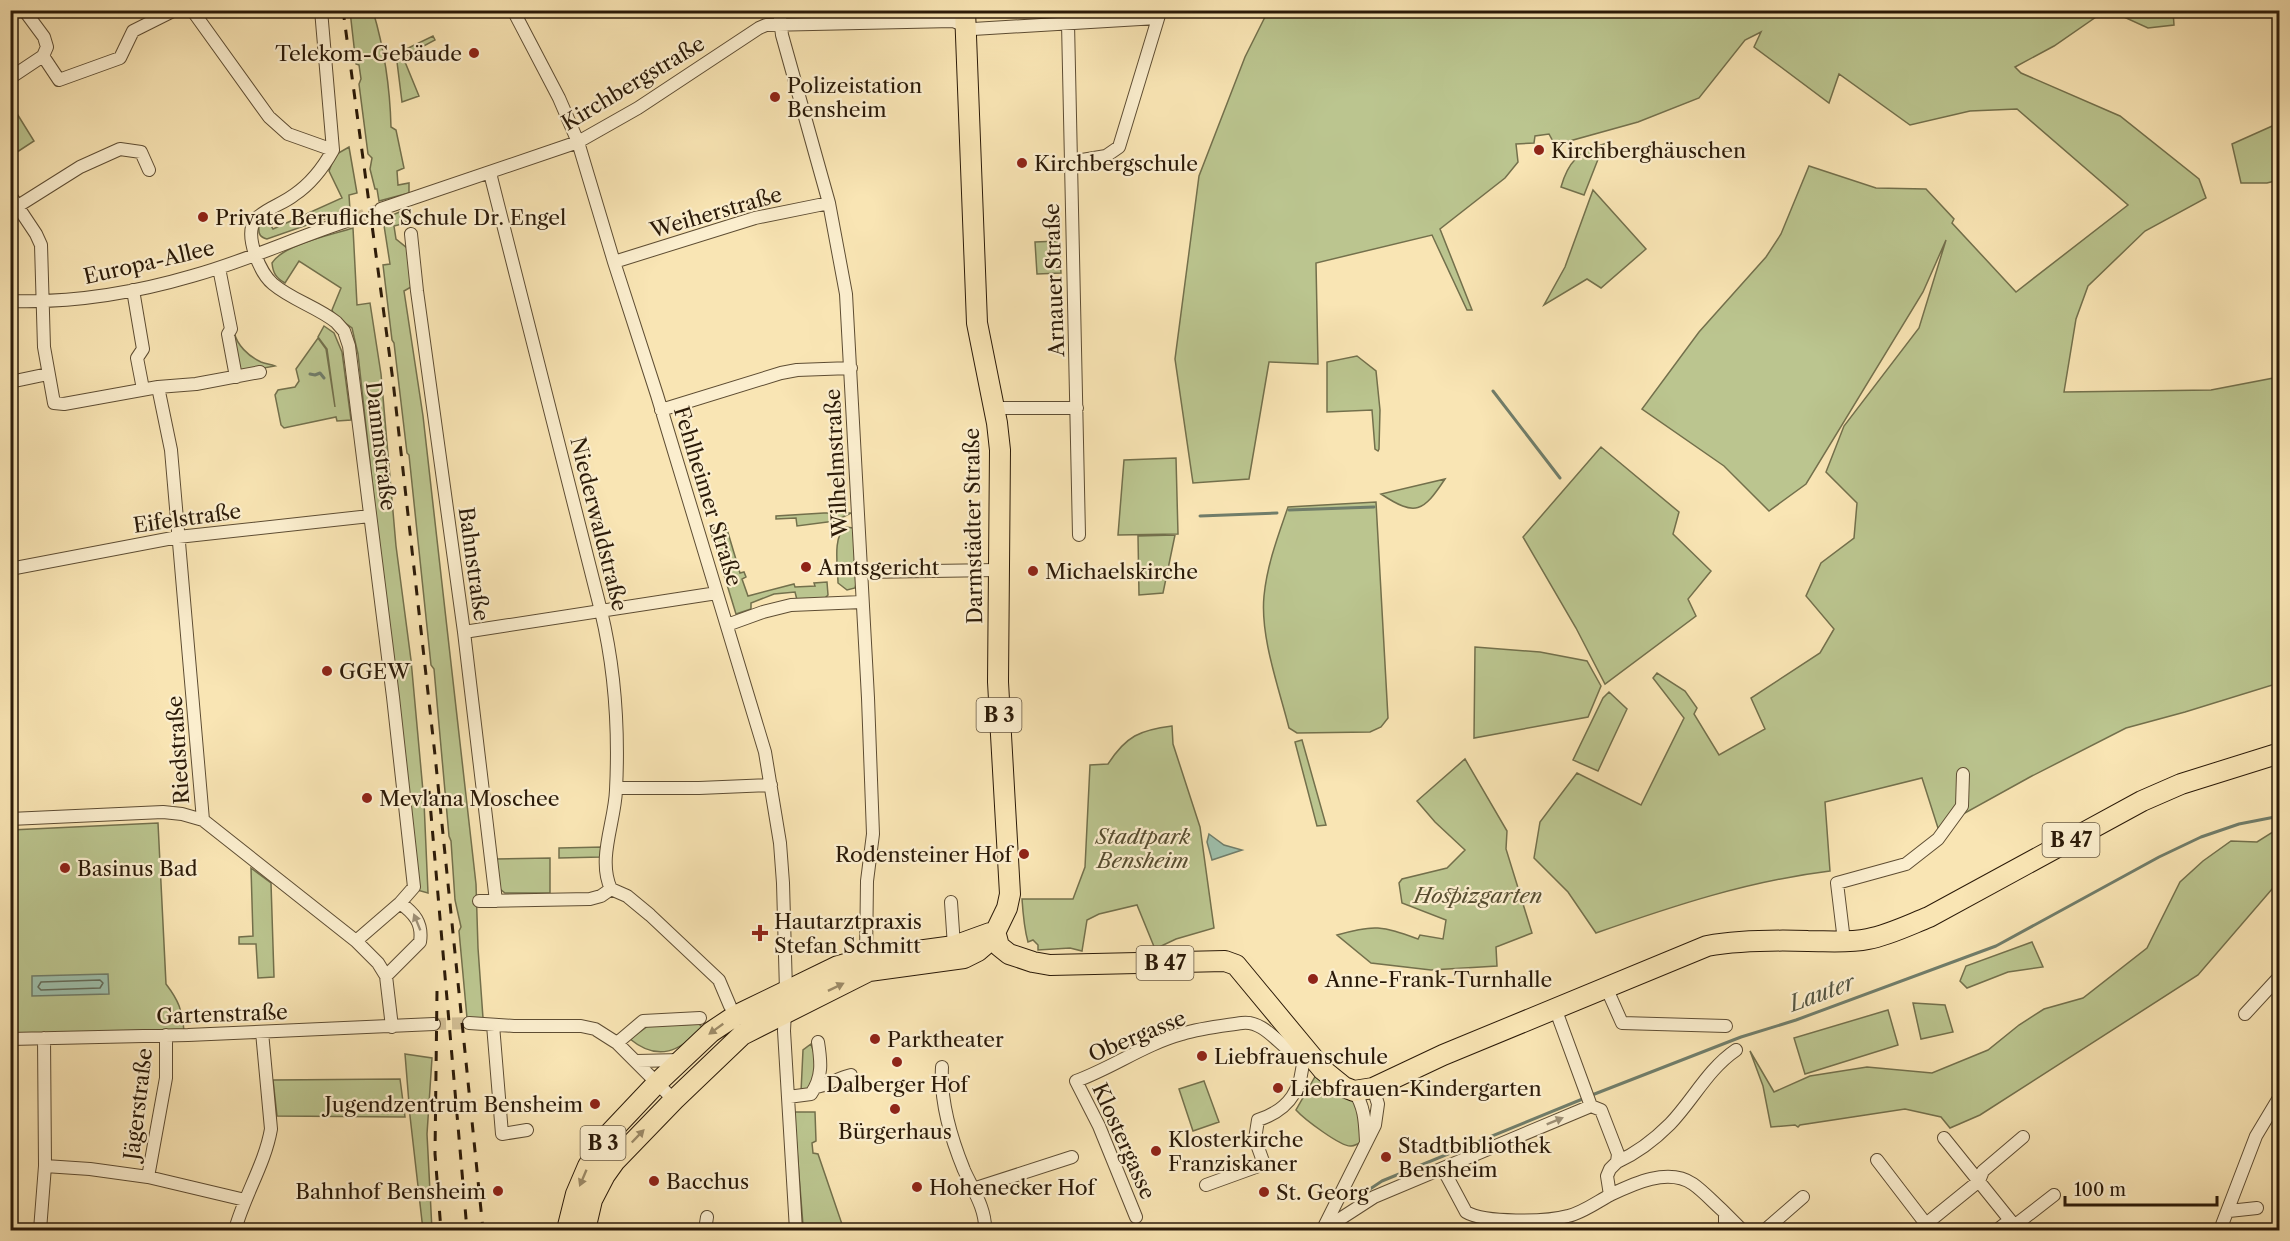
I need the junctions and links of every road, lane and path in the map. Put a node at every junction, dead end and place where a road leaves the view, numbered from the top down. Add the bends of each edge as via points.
1 (24, 10) edge
2 (175, 10) edge
3 (192, 10) edge
4 (321, 10) edge
5 (513, 10) edge
6 (779, 10) edge
7 (1159, 14) edge
8 (964, 18) edge
9 (1068, 23) junction
10 (780, 24) junction
11 (42, 56) junction
12 (10, 78) edge
13 (578, 142) junction
14 (333, 150) junction
15 (1070, 162) junction
16 (149, 170) dead end
17 (490, 173) junction
18 (10, 195) edge
19 (830, 203) junction
20 (18, 206) junction
21 (381, 209) tunnel mouth
22 (353, 219) tunnel mouth
23 (411, 234) dead end
24 (254, 254) junction
25 (614, 262) junction
26 (219, 268) junction
27 (133, 290) junction
28 (10, 301) edge
29 (42, 301) junction
30 (851, 368) junction
31 (260, 372) dead end
32 (48, 374) junction
33 (236, 377) junction
34 (10, 382) edge
35 (158, 387) junction
36 (143, 389) junction
37 (993, 408) junction
38 (1077, 408) junction
39 (661, 410) junction
40 (370, 516) junction
41 (1079, 535) dead end
42 (178, 537) junction
43 (10, 569) edge
44 (998, 570) junction
45 (861, 572) junction
46 (717, 593) junction
47 (862, 602) junction
48 (601, 611) junction
49 (727, 625) junction
50 (464, 632) junction
51 (2280, 753) edge
52 (1963, 774) dead end
53 (771, 785) junction
54 (616, 788) junction
55 (10, 819) edge
56 (203, 820) junction
57 (611, 890) junction
58 (479, 901) dead end
59 (496, 901) junction
60 (951, 902) dead end
61 (400, 903) junction
62 (995, 931) junction
63 (356, 941) junction
64 (1844, 941) junction
65 (959, 952) junction
66 (866, 958) junction
67 (1022, 958) junction
68 (386, 976) junction
69 (2280, 976) edge
70 (1606, 987) junction
71 (786, 991) junction
72 (730, 1006) dead end
73 (1555, 1008) junction
74 (783, 1013) junction
75 (2245, 1014) dead end
76 (700, 1018) dead end
77 (469, 1023) tunnel mouth
78 (434, 1024) tunnel mouth
79 (493, 1025) junction
80 (1726, 1026) dead end
81 (392, 1027) junction
82 (262, 1032) junction
83 (166, 1035) junction
84 (44, 1038) junction
85 (10, 1039) edge
86 (617, 1042) junction
87 (818, 1042) dead end
88 (1736, 1050) dead end
89 (1305, 1054) junction
90 (682, 1059) junction
91 (637, 1061) junction
92 (942, 1067) dead end
93 (851, 1075) dead end
94 (1076, 1081) joint
95 (657, 1083) junction
96 (816, 1087) junction
97 (1364, 1089) junction
98 (2280, 1095) edge
99 (788, 1097) junction
100 (674, 1100) junction
101 (1589, 1100) junction
102 (526, 1130) dead end
103 (2023, 1137) dead end
104 (1944, 1138) dead end
105 (1366, 1143) junction
106 (1072, 1157) dead end
107 (1877, 1160) dead end
108 (1617, 1162) junction
109 (45, 1166) junction
110 (1443, 1168) junction
111 (148, 1177) junction
112 (1979, 1181) junction
113 (1206, 1185) dead end
114 (973, 1189) junction
115 (1614, 1193) junction
116 (2054, 1195) dead end
117 (1803, 1197) dead end
118 (245, 1200) junction
119 (2257, 1208) dead end
120 (2229, 1211) junction
121 (1725, 1213) junction
122 (707, 1217) dead end
123 (1136, 1217) dead end
124 (577, 1224) edge
125 (2014, 1226) edge
126 (1922, 1227) edge
127 (40, 1230) edge
128 (235, 1230) edge
129 (705, 1230) edge
130 (799, 1230) edge
131 (985, 1230) edge
132 (1323, 1230) edge
133 (1725, 1230) edge
134 (1742, 1230) edge
135 (1765, 1230) edge
136 (1997, 1230) edge
137 (2220, 1230) edge

1 - 11 street via 44,37 47,47
2 - 11 street via 133,31 120,58 60,80
3 - 14 street via 269,117 288,134
4 - 14 street
5 - 13 street, Fehlheimer Straße
6 - 10 street, Wilhelmstraße
7 - 9 street, Kirchbergstraße
7 - 15 street via 1119,147 1106,156
8 - 9 street, Kirchbergstraße via 974,28
8 - 10 street, Kirchbergstraße
8 - 37 main road, Darmstädter Straße / B 3 via 976,312
9 - 15 street, Arnauer Straße
10 - 13 street, Kirchbergstraße via 759,28 638,108
10 - 19 street, Wilhelmstraße
11 - 12 street
13 - 17 street, Kirchbergstraße
13 - 25 street, Fehlheimer Straße
14 - 24 street via 311,181 255,221
15 - 38 street, Arnauer Straße
16 - 20 street via 141,152 120,149 80,167
17 - 21 street, Kirchbergstraße
17 - 48 street, Niederwaldstraße
18 - 20 street
19 - 25 street, Weiherstraße via 755,218
19 - 30 street, Wilhelmstraße via 846,294
20 - 29 street via 41,245
22 - 24 street, Europa-Allee
23 - 50 street, Bahnstraße
24 - 26 street, Europa-Allee
24 - 40 street, Dammstraße via 260,269 275,285 326,314 344,331
25 - 39 street, Fehlheimer Straße
26 - 27 street, Europa-Allee
26 - 33 street
27 - 29 street, Europa-Allee
27 - 36 street via 143,349 137,358
28 - 29 street, Europa-Allee
29 - 32 street
30 - 39 street via 781,373
30 - 45 street, Wilhelmstraße
31 - 33 street
32 - 34 street
32 - 36 street via 54,403
33 - 35 street
35 - 36 street
35 - 42 street, Riedstraße via 171,450
37 - 38 street
37 - 44 main road, Darmstädter Straße / B 3 via 1000,450
38 - 41 street, Arnauer Straße
39 - 46 street, Fehlheimer Straße
40 - 42 street, Eifelstraße
40 - 61 street, Dammstraße via 414,887
42 - 43 street, Eifelstraße
42 - 56 street, Riedstraße
44 - 45 street
44 - 62 main road, Darmstädter Straße / B 3 via 1000,739 1010,894
45 - 47 street, Wilhelmstraße
46 - 48 street
46 - 49 street, Fehlheimer Straße
47 - 49 street via 791,605
47 - 66 street, Wilhelmstraße via 873,834 867,880
48 - 50 street
48 - 54 street, Niederwaldstraße via 615,694
49 - 53 street, Fehlheimer Straße
50 - 59 street, Bahnstraße
51 - 64 main road, B 47 via 2181,784 2142,801 1929,917 1868,939
52 - 64 street via 1962,806 1938,839 1905,864 1837,883
53 - 54 street
53 - 71 street, Fehlheimer Straße via 783,883
54 - 57 street, Niederwaldstraße via 605,873
55 - 56 street via 163,812
56 - 63 street, Riedstraße
57 - 59 street via 590,899
57 - 72 street via 627,896 650,915 719,980
58 - 59 street
60 - 65 street
61 - 63 street, Dammstraße
68 -> 61 street via 420,942 414,914
62 - 65 main road, B 3 via 982,948
62 - 67 main road
63 - 68 street, Riedstraße
64 - 70 main road, B 47 via 1730,942 1690,952
65 - 66 main road, B 3
65 - 67 main road, B 47
74 -> 65 main road, B 3 via 869,971
66 - 71 main road, B 3 via 838,966
67 - 89 main road, B 47 via 1059,965 1226,961 1236,965 1251,982
68 - 81 street
69 - 75 street
70 - 73 main road, B 47
70 - 80 street via 1622,1023
71 - 74 street, Fehlheimer Straße
71 -> 90 main road, B 3 via 735,1016
73 - 97 main road, B 47
73 - 101 street
74 - 99 street, Fehlheimer Straße
74 - 100 main road, B 3 via 742,1035
76 - 86 street via 643,1021
77 - 79 street
78 - 81 street, Gartenstraße
79 - 86 street via 587,1027
79 - 102 street via 502,1134
81 - 82 street, Gartenstraße
82 - 83 street, Gartenstraße
82 - 118 street via 271,1129
83 - 84 street, Gartenstraße
83 - 111 street, Jägerstraße via 166,1078
84 - 85 street, Gartenstraße
84 - 109 street
86 - 91 street
87 - 96 street via 821,1062
88 - 108 street via 1720,1061 1671,1123
89 - 94 street, Obergasse via 1290,1052 1253,1022 1242,1023 1182,1034
89 - 97 main road, B 47 via 1344,1087
89 - 113 street via 1290,1102 1274,1115 1258,1120 1255,1140 1264,1164
90 - 91 street
90 - 95 main road, B 3
91 - 95 street
92 - 114 street via 948,1125
93 - 96 street
94 - 123 street, Klostergasse
95 - 100 street
95 -> 124 main road, B 3 via 606,1137 588,1166 576,1194
96 - 99 street via 812,1094
97 - 105 street
97 - 105 street via 1378,1104 1375,1125
98 - 120 street via 2256,1136
99 - 130 street, Fehlheimer Straße
124 -> 100 main road, B 3 via 615,1161
101 - 108 street via 1601,1110 1616,1145
110 -> 101 street
103 - 112 street via 1983,1171
104 - 112 street
105 - 132 street
106 - 114 street
107 - 126 street
108 - 115 street via 1607,1176
109 - 111 street
109 - 127 street
110 - 115 street via 1466,1212 1476,1216 1511,1221 1568,1216
110 - 132 street via 1374,1197
111 - 118 street
112 - 125 street
112 - 126 street
114 - 131 street via 986,1218
115 - 121 street via 1637,1182 1677,1179 1692,1183
116 - 125 street
117 - 135 street
118 - 128 street
119 - 120 street
120 - 137 street
121 - 133 street
121 - 134 street
122 - 129 street
125 - 136 street

